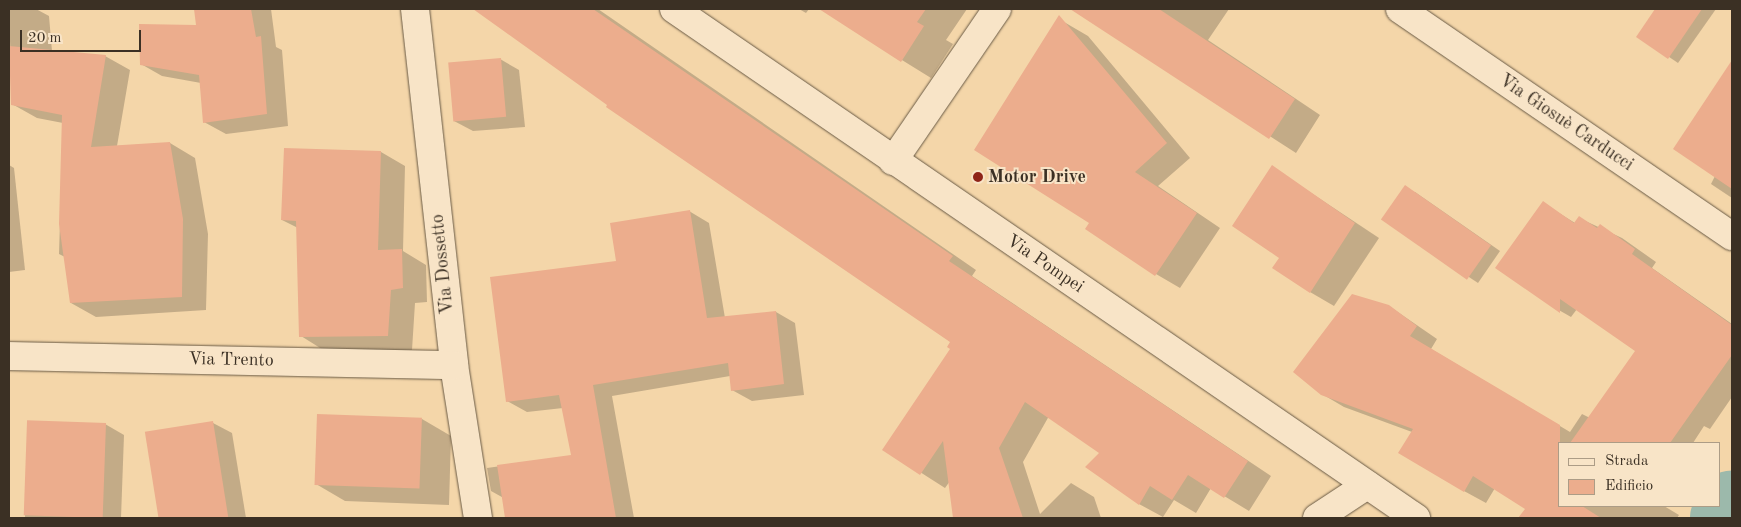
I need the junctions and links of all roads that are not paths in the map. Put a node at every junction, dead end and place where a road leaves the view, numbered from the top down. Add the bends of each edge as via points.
1 (415, 9) edge
2 (674, 9) edge
3 (997, 9) edge
4 (1400, 9) edge
5 (893, 161) junction
6 (1732, 236) edge
7 (9, 356) edge
8 (454, 365) junction
9 (1367, 485) junction
10 (478, 518) edge
11 (1317, 518) edge
12 (1416, 518) edge

1 - 8 street, Via Dossetto
2 - 5 street, Via Pompei
3 - 5 street
4 - 6 street, Via Giosuè Carducci
5 - 9 street, Via Pompei
7 - 8 street, Via Trento
8 - 10 street, Via Dossetto
9 - 11 street
9 - 12 street, Via Pompei

